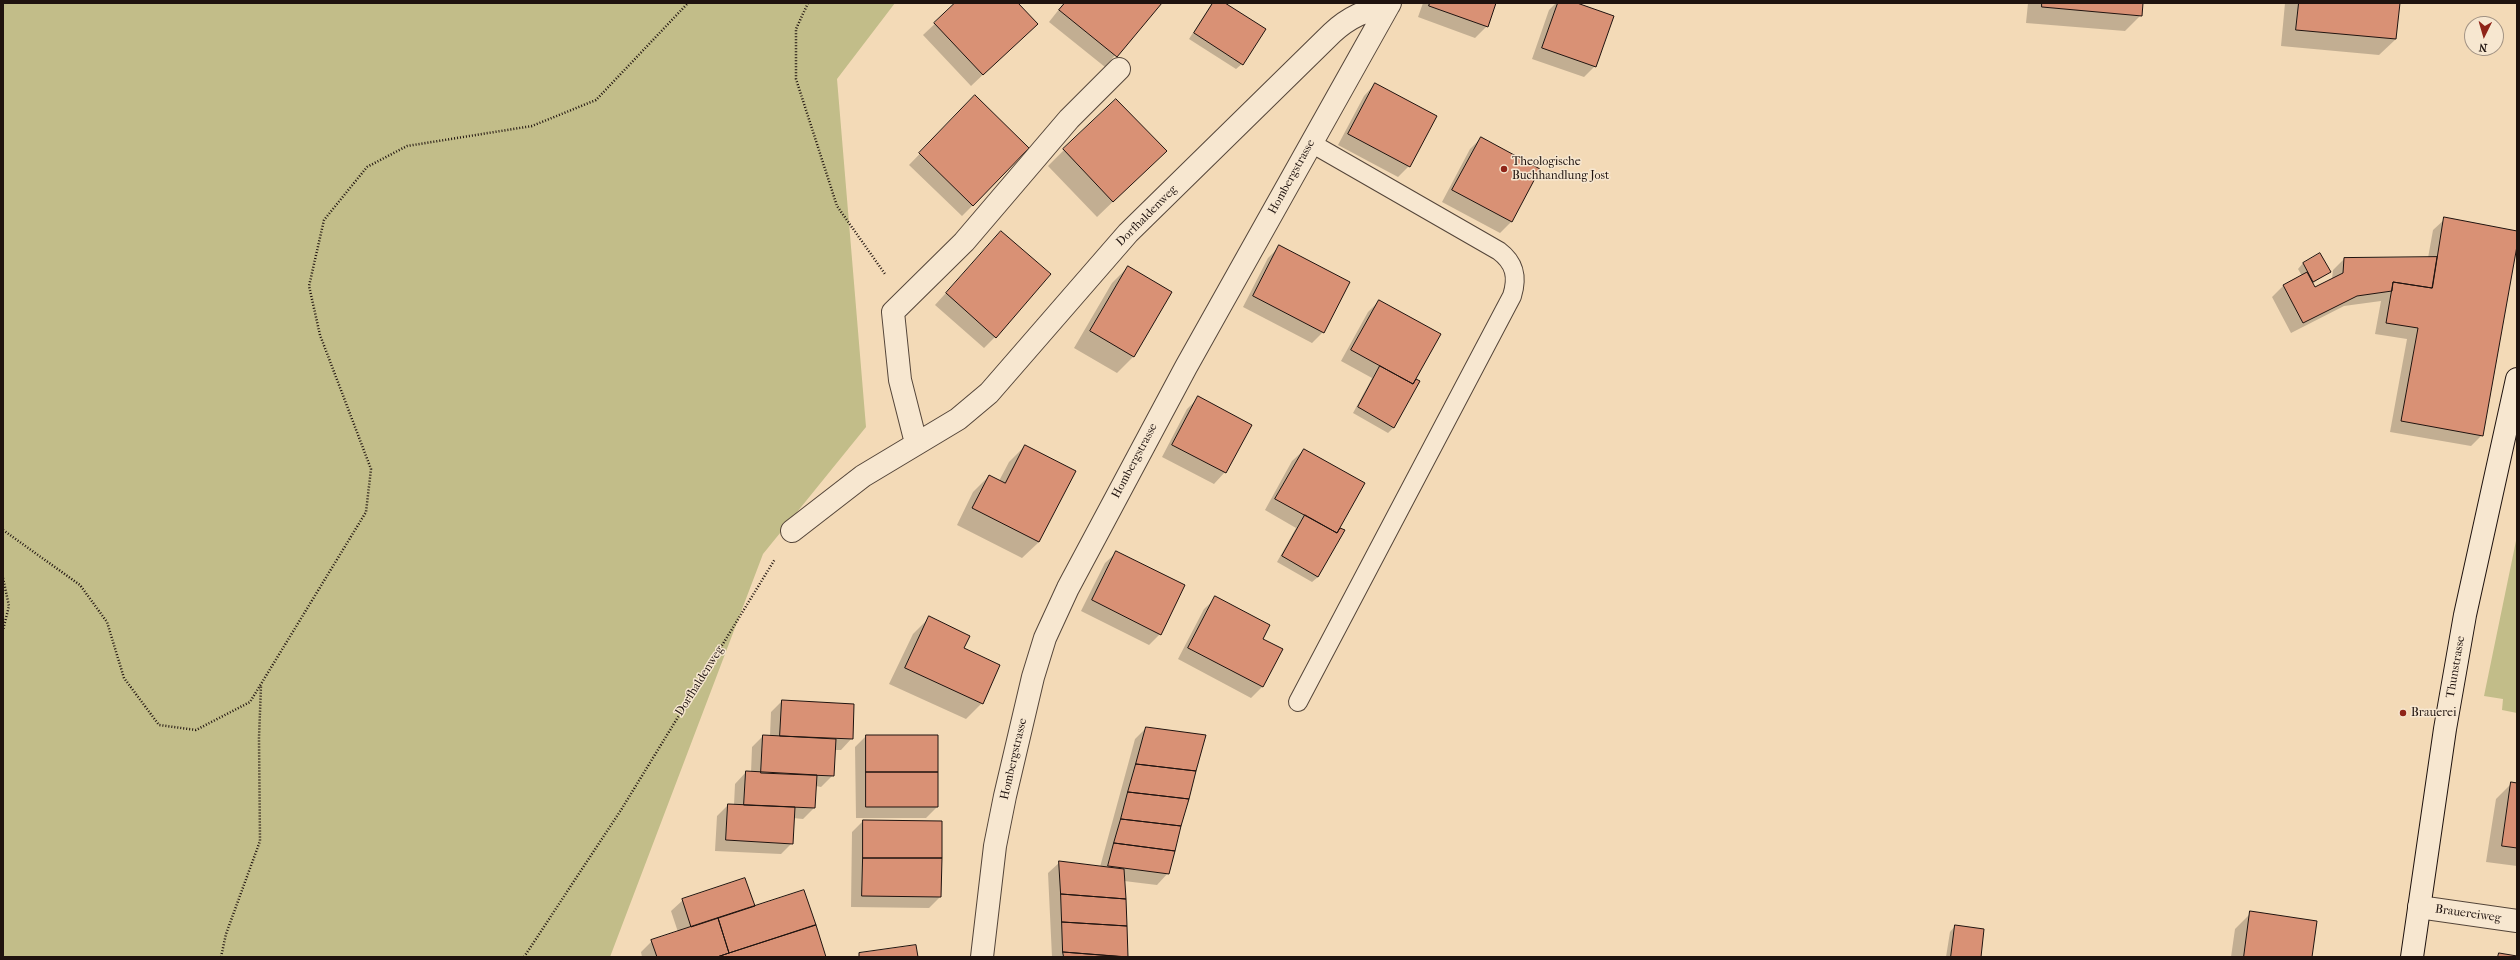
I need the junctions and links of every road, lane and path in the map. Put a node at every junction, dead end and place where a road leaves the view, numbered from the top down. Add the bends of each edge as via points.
1 (688, 3) edge
2 (808, 3) edge
3 (1390, 4) edge
4 (1120, 69) dead end
5 (1311, 143) junction
6 (904, 301) junction
7 (2517, 380) edge
8 (916, 443) junction
9 (3, 530) edge
10 (792, 531) joint
11 (3, 578) edge
12 (3, 630) edge
13 (261, 684) junction
14 (1298, 702) dead end
15 (2419, 907) junction
16 (2517, 921) edge
17 (221, 957) edge
18 (524, 957) edge
19 (982, 957) edge
20 (2412, 957) edge

1 - 13 path via 596,100 532,126 407,146 367,167 324,220 309,286 320,335 372,469 366,512
2 - 6 path via 796,29 796,79 837,206
3 - 5 street, Hombergstrasse
3 - 8 street, Dorfhaldenweg via 1364,11 1344,22 1332,33 1128,233 989,392 958,419
4 - 6 street via 1069,119 964,242
5 - 14 lane via 1499,251 1507,257 1514,268 1516,282 1512,296
5 - 19 street, Hombergstrasse via 1175,387 1068,588 1045,638 1033,677 995,846
6 - 8 street via 893,312 900,380
7 - 15 street, Thunstrasse via 2464,623 2445,729
8 - 10 street, Dorfhaldenweg via 863,476
9 - 13 path via 80,585 107,622 124,678 159,725 196,730 250,702
10 - 18 path, Dorfhaldenweg via 620,810
11 - 12 path via 9,606
13 - 17 path via 260,841 226,934
15 - 16 street, Brauereiweg
15 - 20 street, Thunstrasse

